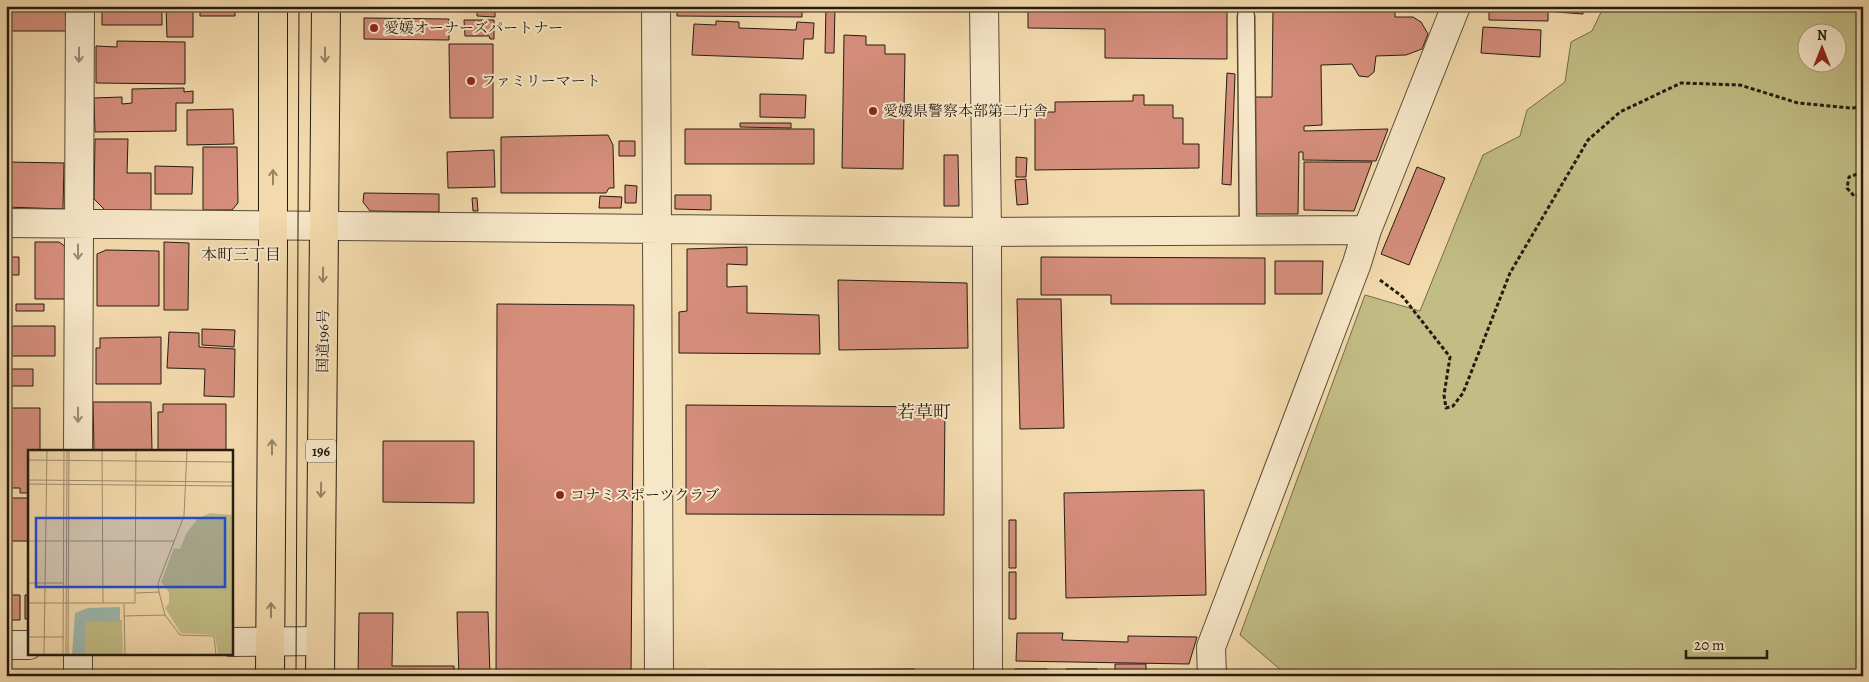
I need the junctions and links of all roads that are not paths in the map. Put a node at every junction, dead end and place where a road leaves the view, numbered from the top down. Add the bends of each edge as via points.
1 (80, 6) edge
2 (273, 6) edge
3 (326, 6) edge
4 (656, 6) edge
5 (984, 6) edge
6 (1456, 6) edge
7 (1246, 16) dead end
8 (6, 223) edge
9 (78, 223) junction
10 (273, 226) junction
11 (324, 226) junction
12 (657, 230) junction
13 (1367, 230) junction
14 (1248, 231) junction
15 (987, 232) junction
16 (78, 450) edge
17 (319, 641) junction
18 (232, 642) edge
19 (271, 642) junction
20 (28, 644) edge
21 (6, 645) edge
22 (78, 654) edge
23 (78, 676) edge
24 (270, 676) edge
25 (320, 676) edge
26 (659, 676) edge
27 (988, 676) edge
28 (1212, 676) edge

1 -> 9 street
10 -> 2 highway
3 -> 11 highway, 国道196号 / 196
4 - 12 street
5 - 15 street
6 - 13 street
7 - 14 lane
8 - 9 street
9 - 10 street
9 -> 16 street
10 - 11 street
19 -> 10 highway
11 - 12 street
11 -> 17 highway, 国道196号 / 196
12 - 15 street
12 - 26 street
13 - 14 street
13 - 28 street via 1211,647
14 - 15 street
15 - 27 street
17 - 19 street
17 - 25 highway, 国道196号 / 196
18 - 19 street
19 - 24 highway
20 - 21 street
22 - 23 street

